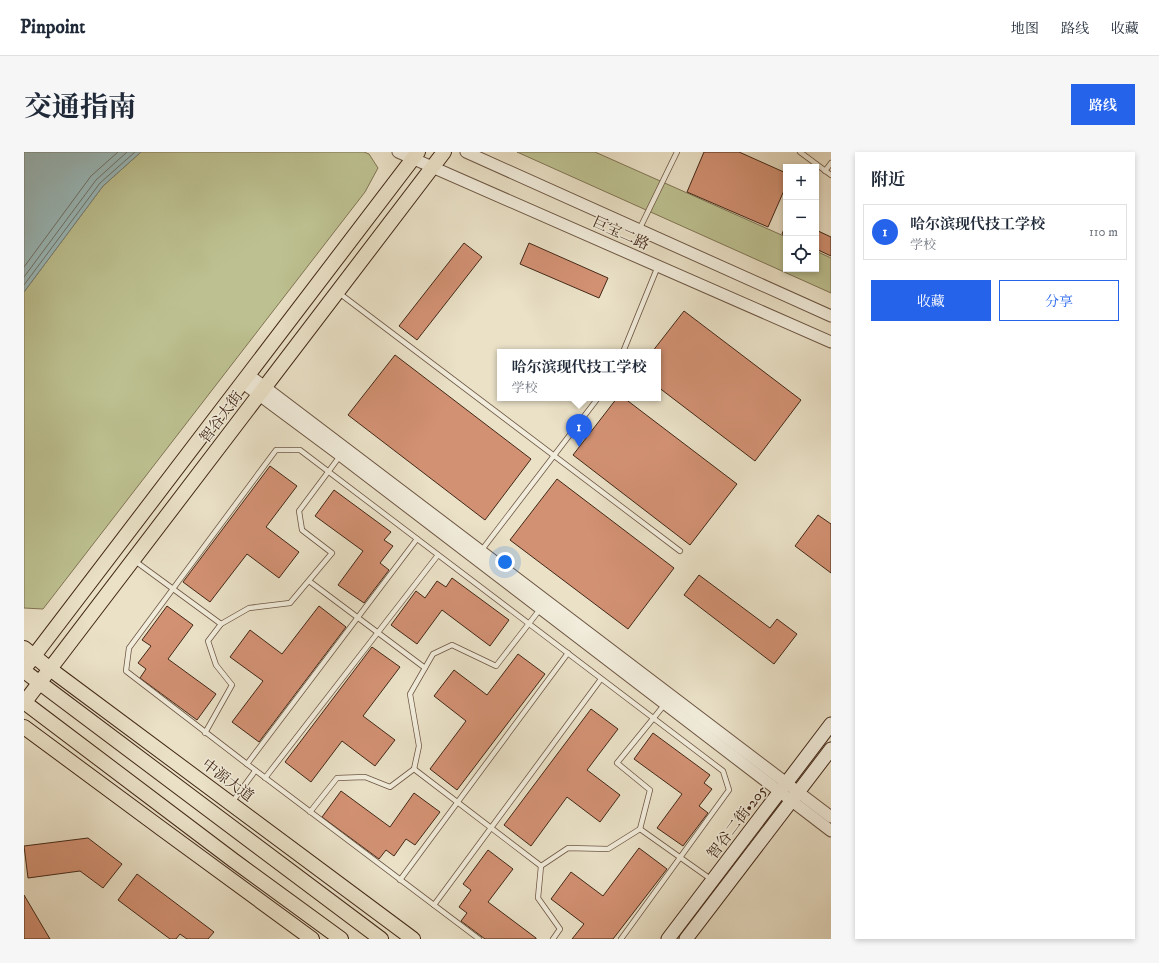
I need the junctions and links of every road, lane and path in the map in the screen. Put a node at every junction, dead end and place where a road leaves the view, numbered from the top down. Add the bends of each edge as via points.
1 (398, 152) edge
2 (444, 152) edge
3 (466, 152) edge
4 (677, 152) edge
5 (800, 152) edge
6 (415, 155) edge
7 (831, 163) edge
8 (432, 167) junction
9 (826, 171) junction
10 (831, 175) edge
11 (639, 230) junction
12 (658, 266) junction
13 (338, 292) junction
14 (831, 316) edge
15 (831, 342) edge
16 (625, 349) edge
17 (246, 379) junction
18 (262, 390) junction
19 (596, 401) edge
20 (343, 452) junction
21 (554, 455) junction
22 (328, 471) junction
23 (417, 539) junction
24 (481, 550) junction
25 (680, 551) dead end
26 (438, 555) junction
27 (133, 560) junction
28 (308, 581) junction
29 (173, 589) junction
30 (544, 605) junction
31 (358, 618) junction
32 (221, 624) junction
33 (529, 624) junction
34 (378, 633) junction
35 (29, 652) edge
36 (568, 653) junction
37 (425, 668) junction
38 (50, 669) junction
39 (24, 670) edge
40 (601, 679) junction
41 (40, 682) junction
42 (669, 700) junction
43 (24, 702) edge
44 (652, 718) junction
45 (831, 724) edge
46 (24, 727) edge
47 (205, 733) junction
48 (831, 749) edge
49 (247, 764) junction
50 (414, 769) junction
51 (255, 771) junction
52 (265, 778) junction
53 (783, 788) junction
54 (795, 797) junction
55 (233, 801) dead end
56 (457, 802) junction
57 (310, 812) junction
58 (831, 818) edge
59 (491, 828) junction
60 (640, 829) junction
61 (831, 831) edge
62 (680, 857) junction
63 (541, 866) junction
64 (400, 880) junction
65 (712, 880) junction
66 (434, 905) junction
67 (312, 939) edge
68 (341, 939) edge
69 (381, 939) edge
70 (413, 939) edge
71 (479, 939) edge
72 (553, 939) edge
73 (621, 939) edge
74 (668, 939) edge
75 (686, 939) edge

1 - 6 street, 巨宝二路
2 - 8 main road, 智谷大街
3 - 11 street, 巨宝二路
4 - 11 lane
5 - 9 lane
6 - 8 street, 巨宝二路
6 - 17 main road, 智谷大街
7 - 9 lane
8 - 12 street, 巨宝二路
8 - 13 main road, 智谷大街
9 - 10 lane
11 - 14 street, 巨宝二路
12 - 15 street, 巨宝二路
12 - 16 lane
13 - 18 main road, 智谷大街
13 - 21 lane
17 - 18 street
17 - 35 main road, 智谷大街
18 - 20 street
18 - 27 main road, 智谷大街
19 - 21 lane
20 - 22 lane
20 - 24 street
20 - 30 street
21 - 24 lane
21 - 25 lane
22 - 23 lane
22 - 28 lane via 298,511 302,530 332,553
22 - 29 lane via 300,450 276,450
23 - 26 lane
23 - 31 lane
24 - 30 street
26 - 33 lane
26 - 34 lane
27 - 29 lane
27 - 38 main road, 智谷大街
28 - 31 lane
28 - 32 lane via 290,603 249,608
29 - 32 lane
29 - 47 lane via 129,648 126,671
30 - 33 lane
30 - 42 street
31 - 34 lane
31 - 49 lane
32 - 47 lane via 208,641 216,666 232,685
33 - 36 lane
33 - 37 lane via 496,666 452,645 433,654
34 - 37 lane
34 - 52 lane
35 - 38 main road, 中源大道
35 - 39 main road, 智谷大街
36 - 40 lane
36 - 56 lane
37 - 50 lane via 410,694 419,746
38 - 41 main road, 智谷大街
38 - 70 main road, 中源大道
39 - 41 main road
40 - 44 lane
40 - 59 lane
41 - 43 main road, 智谷大街
41 - 69 main road
42 - 44 lane
42 - 53 street
43 - 68 main road
44 - 60 lane via 617,763 650,790
44 - 62 lane via 723,772 729,790
45 - 53 main road, 智谷二街•205
46 - 67 main road
47 - 49 lane
48 - 54 main road, 智谷二街•205
49 - 51 lane
50 - 56 lane
50 - 57 lane via 390,787 365,777 337,778
51 - 52 lane
51 - 55 lane
52 - 57 lane
53 - 54 street
53 - 65 main road, 智谷二街•205
54 - 58 street
54 - 61 street
54 - 75 main road, 智谷二街•205
56 - 59 lane
56 - 64 lane
57 - 64 lane
59 - 63 lane
59 - 66 lane
60 - 62 lane
60 - 63 lane via 608,849 568,848
62 - 65 lane
62 - 73 lane
63 - 72 lane via 538,898 560,928
64 - 66 lane
65 - 74 main road, 智谷二街•205
66 - 71 lane

